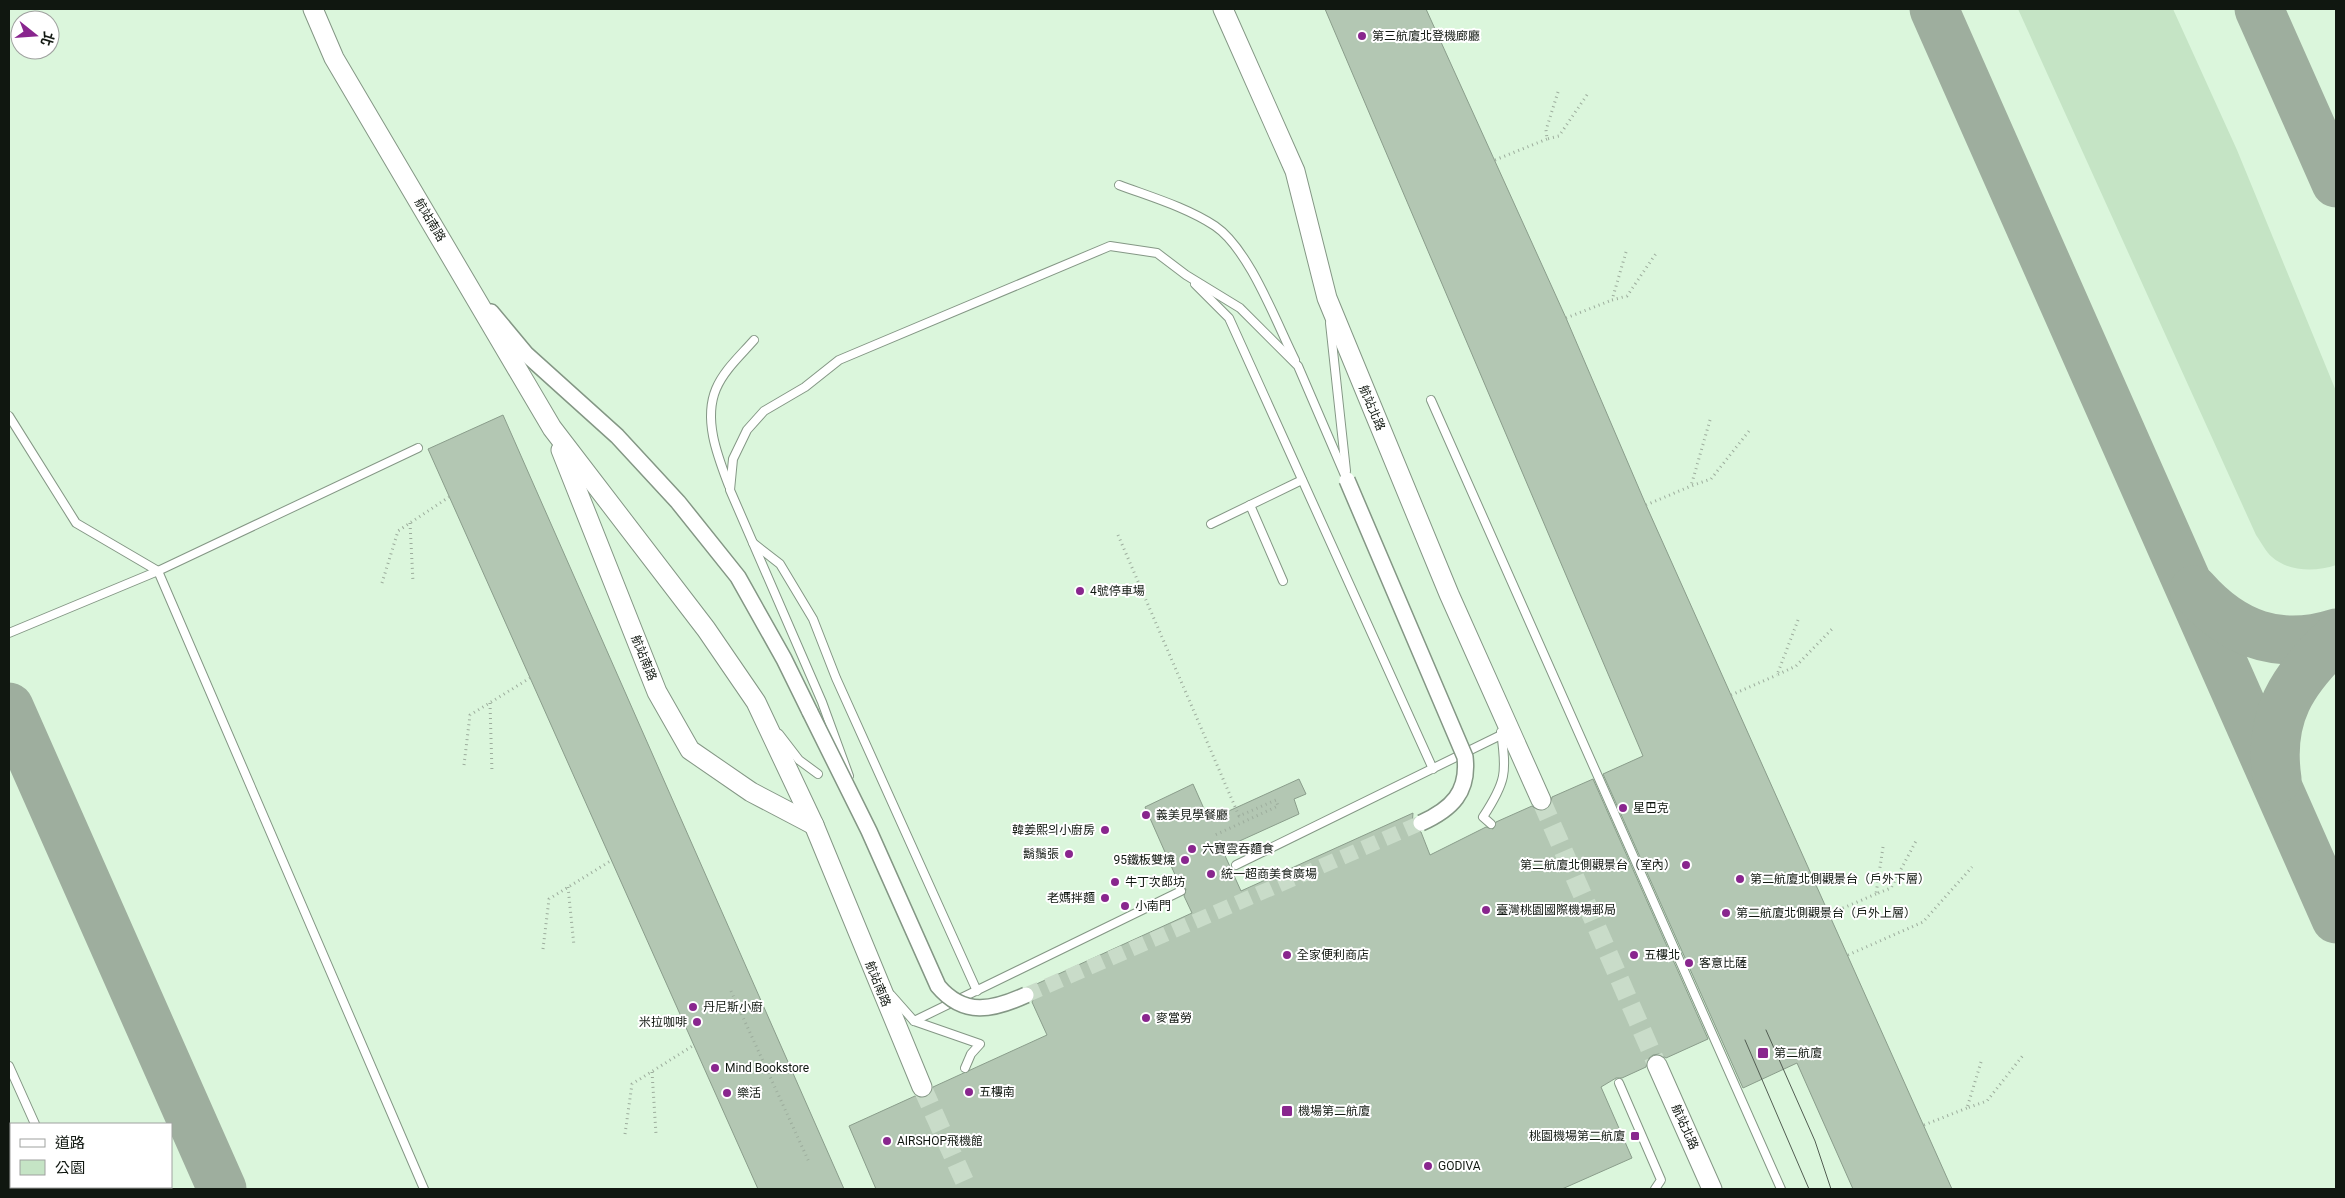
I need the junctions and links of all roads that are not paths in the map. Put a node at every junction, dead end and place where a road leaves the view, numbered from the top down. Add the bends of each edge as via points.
1 (313, 9) edge
2 (1222, 9) edge
3 (1119, 185) dead end
4 (1186, 275) junction
5 (469, 286) junction
6 (1327, 298) junction
7 (754, 340) dead end
8 (1298, 366) junction
9 (1431, 400) dead end
10 (9, 416) edge
11 (552, 428) junction
12 (418, 448) dead end
13 (1302, 480) junction
14 (1347, 480) junction
15 (730, 490) junction
16 (1250, 505) junction
17 (1211, 524) dead end
18 (751, 541) junction
19 (158, 571) junction
20 (1283, 581) dead end
21 (9, 633) edge
22 (1494, 696) junction
23 (756, 702) junction
24 (1501, 735) junction
25 (1433, 769) junction
26 (818, 774) dead end
27 (1541, 800) tunnel mouth
28 (1421, 823) tunnel mouth
29 (1491, 824) dead end
30 (814, 825) junction
31 (869, 831) junction
32 (1236, 865) dead end
33 (1181, 891) dead end
34 (875, 976) junction
35 (977, 991) junction
36 (1026, 995) tunnel mouth
37 (914, 1021) junction
38 (1657, 1065) tunnel mouth
39 (9, 1066) edge
40 (965, 1068) dead end
41 (1619, 1083) dead end
42 (922, 1088) tunnel mouth
43 (35, 1123) edge
44 (424, 1189) edge
45 (1655, 1189) edge
46 (1712, 1189) edge
47 (1781, 1189) edge

1 - 5 street, 航站南路 via 334,58
2 - 6 street, 航站北路 via 1295,171
3 - 8 lane via 1176,206 1216,226 1241,251
4 - 8 lane via 1240,308
4 - 13 lane via 1228,318
4 - 15 lane via 1157,253 1110,246 840,360 764,411 747,430 733,459
5 - 11 street, 航站南路
5 - 31 street, bridge via 526,354 617,436 678,502 738,577 784,659
6 - 14 lane
6 - 22 street, 航站北路
7 - 15 lane via 732,364 716,389 711,414 716,451
8 - 14 lane
9 - 47 lane
10 - 19 lane via 76,523
11 - 23 street, 航站南路 via 706,628
11 - 30 street, 航站南路 via 657,692 690,750 751,792
12 - 19 lane
13 - 16 lane
13 - 25 lane
14 - 28 street, bridge via 1465,756 1467,772 1463,789 1452,804
15 - 18 lane
16 - 17 lane
16 - 20 lane
18 - 31 lane, bridge via 822,702
18 - 35 lane via 780,564 813,619 836,678
19 - 21 lane
19 - 44 lane
22 - 24 lane
22 - 27 street, 航站北路
23 - 26 lane via 799,760
23 - 30 street, 航站南路
24 - 25 lane
24 - 29 lane via 1506,767 1498,794 1483,817
25 - 32 lane
30 - 34 street, 航站南路
31 - 36 street, bridge via 938,986 946,996 962,1005 980,1008 998,1007
33 - 35 lane
34 - 37 lane
34 - 42 street, 航站南路
35 - 37 lane
37 - 40 lane via 980,1044
38 - 46 street, 航站北路
39 - 43 lane
41 - 45 lane via 1661,1180

